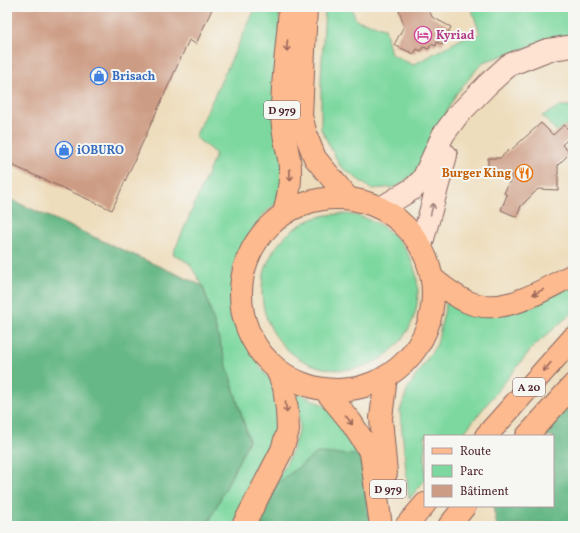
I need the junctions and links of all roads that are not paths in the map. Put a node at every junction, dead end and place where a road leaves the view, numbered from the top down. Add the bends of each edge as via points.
1 (290, 7) edge
2 (306, 7) edge
3 (573, 46) edge
4 (457, 116) junction
5 (347, 197) junction
6 (381, 208) junction
7 (284, 213) junction
8 (421, 246) junction
9 (573, 275) edge
10 (432, 278) junction
11 (573, 338) edge
12 (277, 370) junction
13 (386, 377) junction
14 (573, 385) edge
15 (325, 390) junction
16 (487, 435) edge
17 (528, 435) edge
18 (377, 453) junction
19 (424, 505) edge
20 (464, 507) edge
21 (243, 526) edge
22 (380, 526) edge
23 (394, 526) edge
24 (406, 526) edge
25 (449, 526) edge

1 -> 7 main road, D 979 via 282,114 290,178
2 - 5 main road, D 979 via 301,116 306,138 315,158
3 - 4 street via 547,50 509,66
4 - 6 street via 443,135 423,179 414,188
8 -> 4 street
5 - 6 main road
5 - 7 main road via 314,200
6 - 8 main road via 404,224
7 - 12 main road via 261,233 246,260 240,289 244,319 256,347
8 - 10 main road
9 -> 10 main road via 520,301 503,306 481,306 468,302
10 - 13 main road via 433,307 425,335 409,359
11 -> 16 main road, A 20
12 - 15 main road via 297,382
12 -> 21 main road via 284,387 288,430 282,450
13 - 15 main road via 357,389
13 - 18 main road, D 979
14 - 17 main road, A 20
15 -> 18 main road, D 979
18 - 22 main road, D 979
18 - 23 main road, D 979
19 - 24 main road
20 - 25 main road

